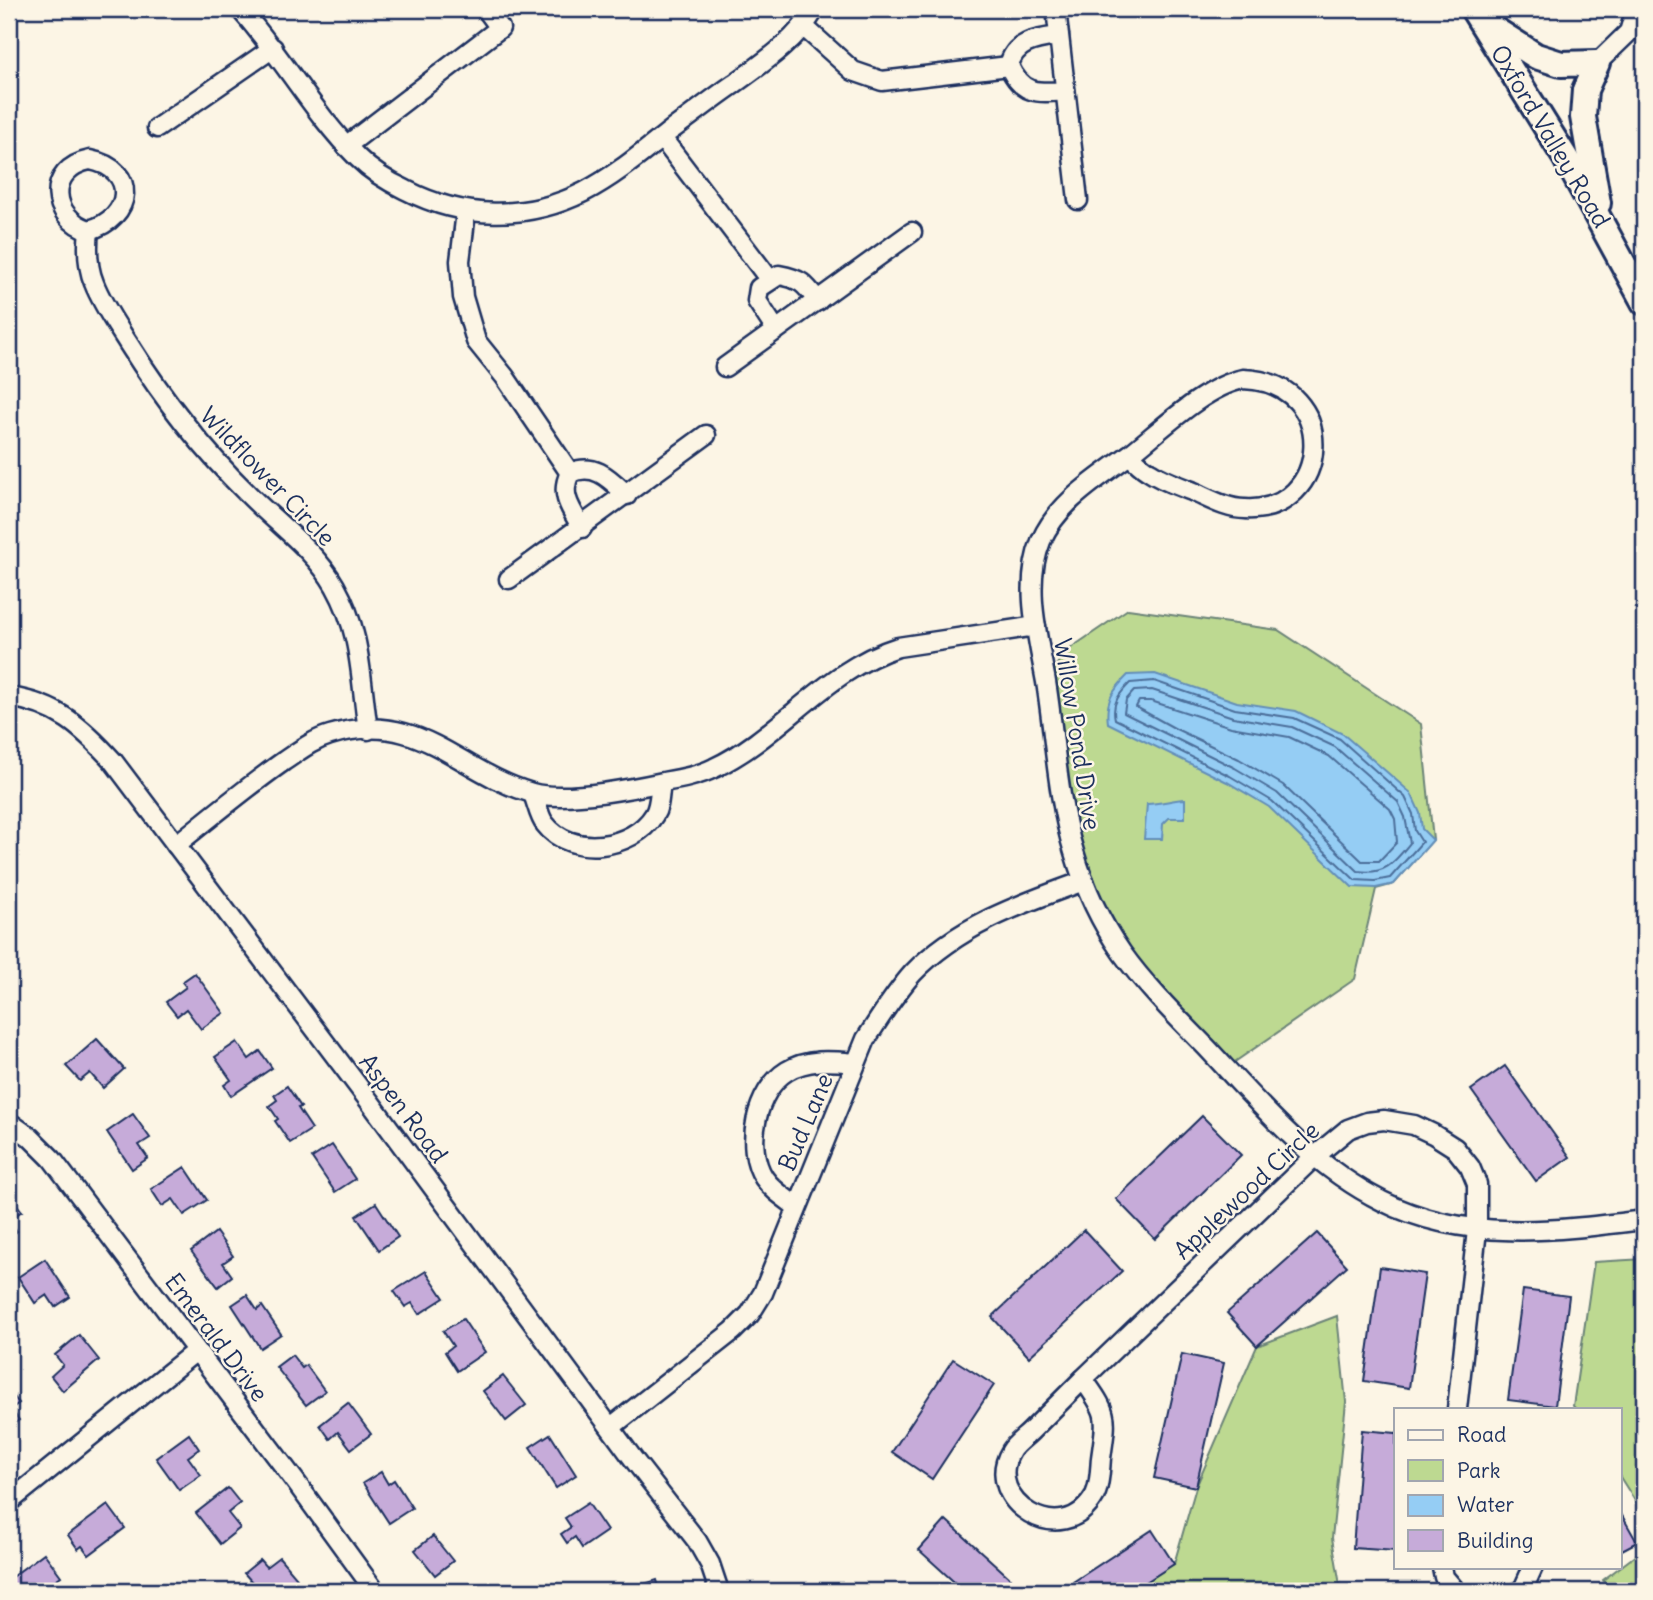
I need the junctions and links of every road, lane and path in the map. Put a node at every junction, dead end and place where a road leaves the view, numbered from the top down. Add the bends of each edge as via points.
1 (240, 9) edge
2 (485, 9) edge
3 (815, 9) edge
4 (1056, 9) edge
5 (1636, 9) edge
6 (1478, 15) edge
7 (803, 26) junction
8 (1059, 36) junction
9 (273, 48) junction
10 (1597, 63) junction
11 (1009, 66) junction
12 (1065, 91) junction
13 (157, 128) dead end
14 (662, 138) junction
15 (346, 146) junction
16 (1078, 200) dead end
17 (466, 212) junction
18 (1601, 220) junction
19 (89, 230) dead end
20 (912, 232) dead end
21 (770, 280) junction
22 (818, 301) junction
23 (1644, 302) edge
24 (776, 330) junction
25 (724, 367) dead end
26 (706, 435) dead end
27 (1129, 455) junction
28 (570, 473) junction
29 (627, 495) junction
30 (582, 527) junction
31 (509, 579) dead end
32 (1036, 626) junction
33 (9, 697) edge
34 (368, 730) junction
35 (661, 783) junction
36 (533, 794) junction
37 (176, 845) junction
38 (1084, 881) junction
39 (856, 1063) junction
40 (9, 1122) edge
41 (1314, 1157) junction
42 (797, 1207) junction
43 (1644, 1220) edge
44 (1477, 1230) junction
45 (196, 1350) junction
46 (1083, 1379) junction
47 (1457, 1408) edge
48 (611, 1427) junction
49 (9, 1503) edge
50 (1442, 1568) edge
51 (1533, 1568) edge
52 (372, 1590) edge
53 (719, 1591) edge
54 (1456, 1591) edge
55 (1520, 1591) edge

1 - 9 street
2 - 15 street via 500,28
3 - 7 street
4 - 8 street
5 - 10 street via 1629,32
6 - 10 main road via 1536,56 1561,64
6 - 18 main road, Oxford Valley Road
7 - 11 street via 853,71 882,80
7 - 14 street via 768,60
8 - 11 street via 1026,43 1015,51
8 - 12 street
9 - 13 street
9 - 15 street
10 - 18 main road via 1584,90 1583,117
11 - 12 street via 1027,89
12 - 16 street
14 - 17 street via 614,174 568,199 517,212
14 - 21 street
15 - 17 street via 385,180 426,200
17 - 28 street via 460,261 463,297 476,341
18 - 23 main road, Oxford Valley Road
19 - 34 street, Wildflower Circle via 88,263 93,282 144,370 228,475 312,555 334,584 357,639
20 - 22 street
21 - 22 street via 779,275 794,278
21 - 24 street via 759,288 757,301
22 - 24 street
24 - 25 street
26 - 29 street
27 - 27 street via 1212,390 1243,379 1271,383 1303,406 1314,451 1297,489 1279,503 1260,509 1231,508 1150,473
27 - 32 street via 1070,499 1049,526 1034,567
28 - 29 street via 586,468 601,471
28 - 30 street via 564,492
29 - 30 street
30 - 31 street
32 - 35 street, Willow Pond Drive via 877,653 853,666 736,756 699,774
32 - 38 street, Willow Pond Drive via 1064,809
33 - 37 street, Aspen Road via 45,706 86,732
34 - 36 street, Willow Pond Drive via 409,733 430,741
34 - 37 street, Willow Pond Drive via 328,736 307,746
35 - 36 street, Willow Pond Drive via 583,794
35 - 36 street via 655,814 625,839 608,844 573,842 552,832 543,823
37 - 48 street, Aspen Road
38 - 39 street, Bud Lane via 984,921 936,952 890,1003
38 - 41 street, Willow Pond Drive via 1110,934 1153,991
39 - 42 street, Bud Lane
39 - 42 street via 826,1060 804,1064 778,1078 766,1094 755,1133 756,1155 766,1180
40 - 45 street, Emerald Drive via 52,1159
41 - 44 street, Willow Pond Drive via 1384,1202
41 - 44 street, Applewood Circle via 1348,1129 1367,1122 1414,1125 1455,1148 1470,1167 1477,1184
41 - 46 street, Applewood Circle
42 - 48 street, Bud Lane via 750,1314 724,1340
43 - 44 street, Willow Pond Drive via 1536,1231
44 - 47 street, Applewood Circle
45 - 49 street
45 - 52 street, Emerald Drive
46 - 46 street, Applewood Circle via 1010,1451 1006,1482 1012,1496 1034,1517 1056,1521 1074,1516 1097,1493 1106,1420 1102,1405
48 - 53 street, Aspen Road via 697,1541
50 - 54 street
51 - 55 street

